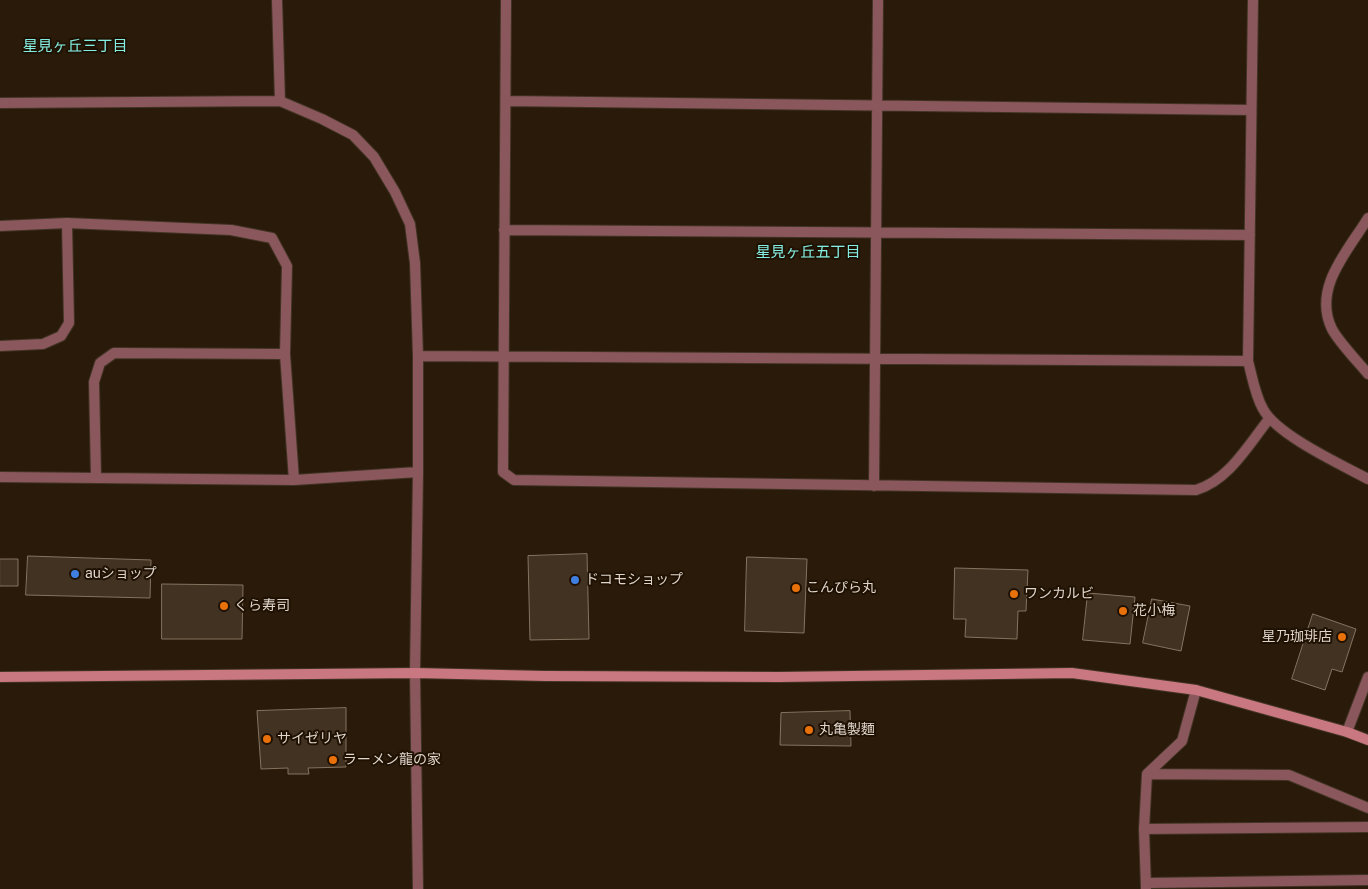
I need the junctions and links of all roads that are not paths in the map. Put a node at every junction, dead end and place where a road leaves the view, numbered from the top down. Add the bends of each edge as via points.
1 (277, 0) edge
2 (506, 0) edge
3 (878, 0) edge
4 (1253, 0) edge
5 (280, 101) junction
6 (506, 101) junction
7 (0, 104) edge
8 (877, 106) junction
9 (1251, 110) junction
10 (1368, 218) edge
11 (67, 223) junction
12 (0, 226) edge
13 (504, 230) junction
14 (876, 232) junction
15 (1250, 235) junction
16 (0, 346) edge
17 (285, 354) junction
18 (418, 356) junction
19 (504, 357) junction
20 (875, 359) junction
21 (1248, 361) junction
22 (1368, 374) edge
23 (1269, 419) junction
24 (418, 472) junction
25 (96, 477) junction
26 (0, 478) edge
27 (1368, 479) edge
28 (294, 480) junction
29 (874, 486) junction
30 (414, 673) junction
31 (0, 677) edge
32 (1368, 677) edge
33 (1196, 690) junction
34 (1347, 732) junction
35 (1368, 740) edge
36 (1147, 774) junction
37 (1368, 808) edge
38 (1368, 828) edge
39 (1144, 829) junction
40 (1368, 880) edge
41 (1146, 886) edge
42 (418, 889) edge

1 - 5 street
2 - 6 street
3 - 8 street
4 - 9 street
5 - 7 street
5 - 18 street via 353,135 374,157 395,192 410,224 415,264
6 - 8 street
6 - 13 street
8 - 9 street
8 - 14 street
9 - 15 street
10 - 22 street via 1331,278 1325,309 1332,330
11 - 12 street
11 - 16 street via 69,323 61,336 43,344
11 - 17 street via 231,230 272,238 287,266
13 - 14 street
13 - 19 street
14 - 15 street
14 - 20 street
15 - 21 street
17 - 25 street via 114,353 100,364 94,382
17 - 28 street
18 - 19 street
18 - 24 street
19 - 20 street
19 - 29 street via 503,472 514,480
20 - 21 street
20 - 29 street
21 - 23 street
23 - 27 street via 1294,439
23 - 29 street via 1226,473 1196,490
24 - 28 street
24 - 30 street
25 - 26 street
25 - 28 street
30 - 31 street
30 - 33 street via 779,677 1072,673
30 - 42 street
32 - 34 street
33 - 34 street
33 - 36 street via 1182,741
34 - 35 street
36 - 37 street via 1290,775
36 - 39 street
38 - 39 street
39 - 41 street
40 - 41 street

